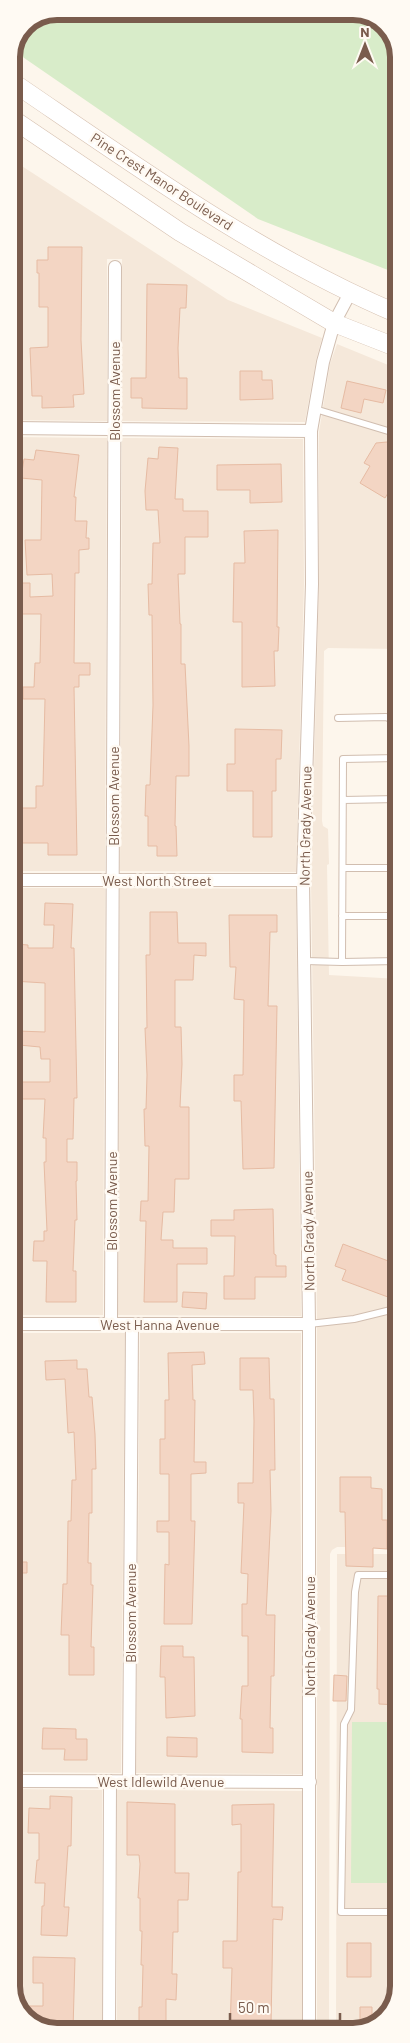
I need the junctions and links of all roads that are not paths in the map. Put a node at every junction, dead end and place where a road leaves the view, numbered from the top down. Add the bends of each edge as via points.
1 (20, 87) edge
2 (20, 124) edge
3 (115, 267) dead end
4 (350, 293) junction
5 (390, 310) edge
6 (334, 323) junction
7 (390, 345) edge
8 (315, 409) junction
9 (20, 428) edge
10 (114, 429) junction
11 (311, 431) junction
12 (390, 432) edge
13 (338, 718) dead end
14 (390, 719) edge
15 (390, 758) edge
16 (390, 799) edge
17 (343, 800) junction
18 (343, 868) junction
19 (390, 868) edge
20 (20, 880) edge
21 (112, 880) junction
22 (304, 880) junction
23 (342, 916) junction
24 (390, 916) edge
25 (390, 961) edge
26 (305, 962) junction
27 (342, 962) junction
28 (390, 1310) edge
29 (20, 1324) edge
30 (110, 1324) junction
31 (132, 1324) junction
32 (309, 1324) junction
33 (390, 1575) edge
34 (20, 1781) edge
35 (110, 1781) junction
36 (129, 1781) junction
37 (310, 1782) junction
38 (390, 1912) edge
39 (109, 2023) edge
40 (309, 2023) edge

1 - 4 main road, Pine Crest Manor Boulevard via 198,208
2 - 6 main road via 180,232
3 - 10 street, Blossom Avenue
4 - 5 main road, Pine Crest Manor Boulevard
4 - 6 street, North Grady Avenue
6 - 7 main road
6 - 8 street, North Grady Avenue
8 - 11 street, North Grady Avenue
8 - 12 lane
9 - 10 street
10 - 11 street
10 - 21 street, Blossom Avenue
11 - 22 street, North Grady Avenue via 312,584
13 - 14 lane
15 - 17 lane via 343,760
16 - 17 lane
17 - 18 lane
18 - 19 lane
18 - 23 lane
20 - 21 street, West North Street
21 - 22 street, West North Street
21 - 30 street, Blossom Avenue
22 - 26 street, North Grady Avenue
23 - 24 lane
23 - 27 lane
25 - 27 lane
26 - 27 lane
26 - 32 street, North Grady Avenue
28 - 32 lane via 354,1319
29 - 30 street, West Hanna Avenue
30 - 31 street, West Hanna Avenue
31 - 32 street, West Hanna Avenue
31 - 36 street, Blossom Avenue
32 - 37 street, North Grady Avenue
33 - 38 lane via 358,1575 355,1592 351,1710 344,1724 341,1912
34 - 35 street, West Idlewild Avenue
35 - 36 street, West Idlewild Avenue
35 - 39 street
36 - 37 street, West Idlewild Avenue
37 - 40 street, North Grady Avenue

